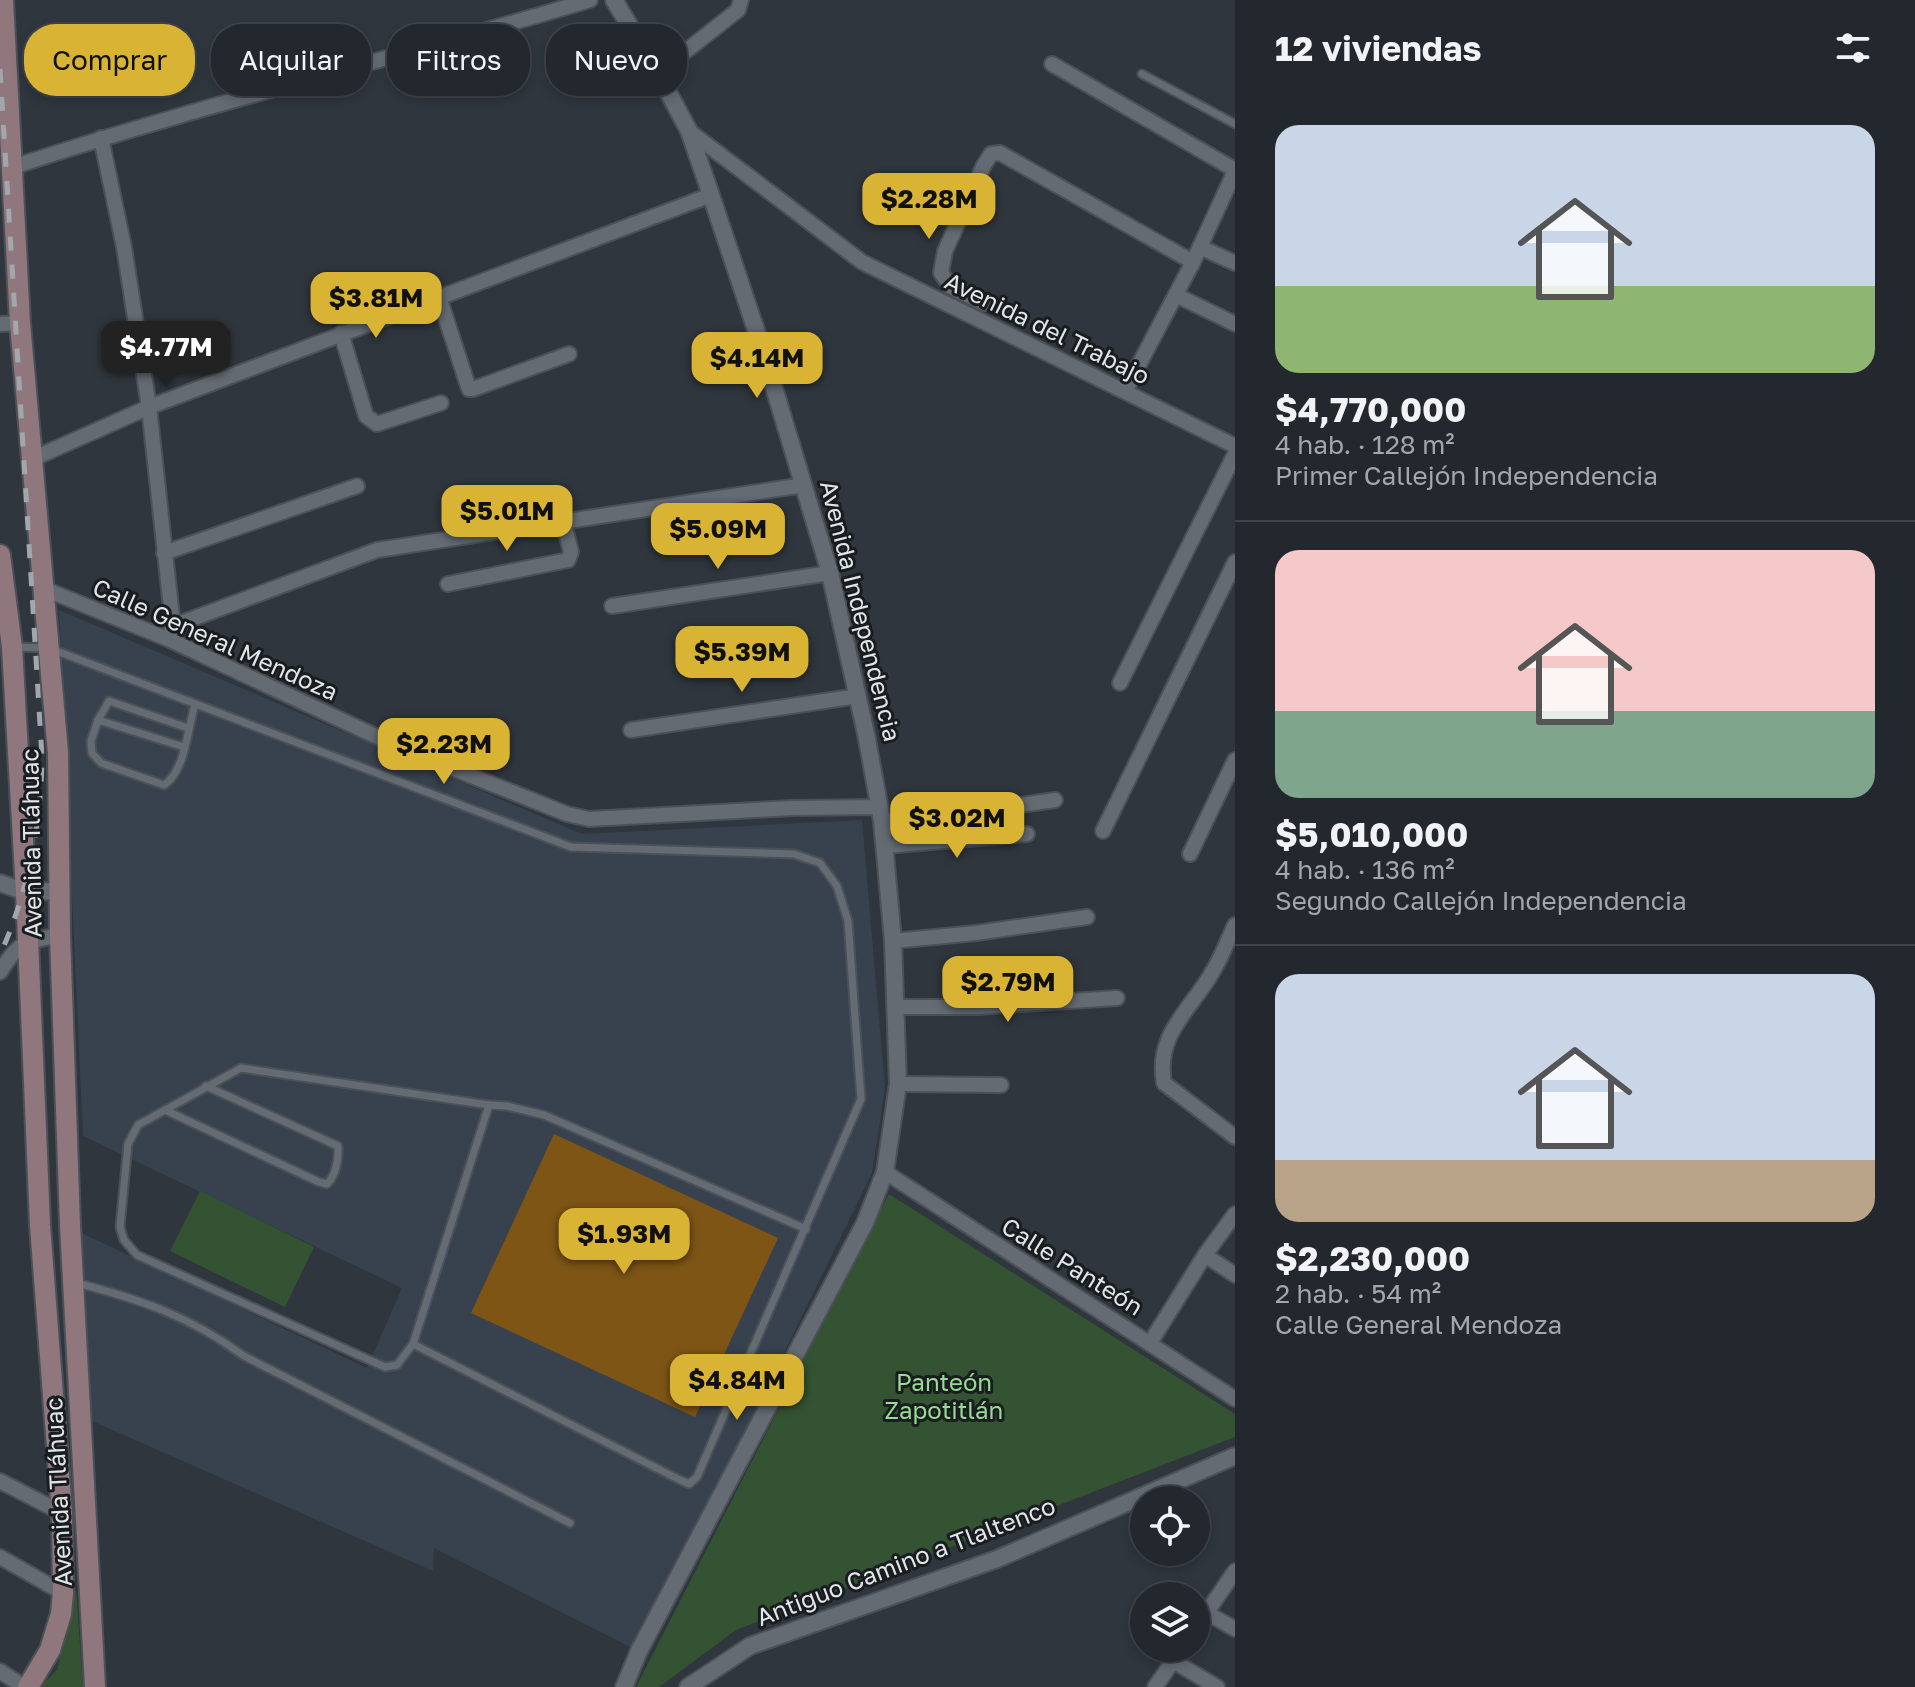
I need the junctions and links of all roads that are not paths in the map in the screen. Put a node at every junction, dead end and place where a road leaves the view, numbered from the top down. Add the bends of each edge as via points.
1 (3, 0) edge
2 (590, 0) edge
3 (614, 0) edge
4 (741, 0) edge
5 (628, 24) edge
6 (687, 50) edge
7 (1052, 64) dead end
8 (1142, 74) dead end
9 (670, 96) edge
10 (1235, 124) edge
11 (689, 131) junction
12 (101, 138) junction
13 (13, 167) junction
14 (1235, 170) edge
15 (711, 195) junction
16 (1230, 196) edge
17 (1200, 247) junction
18 (1193, 262) junction
19 (1235, 263) edge
20 (1176, 295) junction
21 (439, 297) junction
22 (984, 303) dead end
23 (10, 324) edge
24 (1235, 324) edge
25 (341, 333) junction
26 (569, 354) dead end
27 (1125, 391) junction
28 (441, 403) dead end
29 (149, 407) junction
30 (1235, 446) edge
31 (1235, 454) edge
32 (30, 460) junction
33 (804, 485) junction
34 (357, 486) dead end
35 (563, 520) junction
36 (164, 553) junction
37 (0, 555) edge
38 (1235, 562) edge
39 (830, 573) junction
40 (448, 584) dead end
41 (42, 588) junction
42 (612, 606) dead end
43 (170, 632) junction
44 (12, 647) junction
45 (49, 648) junction
46 (1120, 683) dead end
47 (858, 696) junction
48 (195, 705) junction
49 (98, 720) junction
50 (188, 728) junction
51 (631, 730) dead end
52 (184, 747) junction
53 (1235, 760) edge
54 (1055, 800) dead end
55 (881, 814) junction
56 (1103, 831) dead end
57 (1027, 834) dead end
58 (885, 846) junction
59 (1190, 854) dead end
60 (0, 883) edge
61 (60, 891) junction
62 (26, 892) junction
63 (1087, 917) dead end
64 (1235, 925) edge
65 (60, 935) junction
66 (893, 941) junction
67 (28, 942) junction
68 (0, 972) edge
69 (1117, 998) dead end
70 (897, 1007) junction
71 (898, 1084) junction
72 (1001, 1085) dead end
73 (206, 1086) junction
74 (489, 1105) junction
75 (165, 1110) junction
76 (1234, 1132) edge
77 (885, 1172) junction
78 (1235, 1214) edge
79 (40, 1225) junction
80 (70, 1225) junction
81 (806, 1229) junction
82 (1205, 1255) junction
83 (1235, 1275) edge
84 (75, 1283) junction
85 (1150, 1343) junction
86 (413, 1344) junction
87 (1235, 1399) edge
88 (1235, 1456) edge
89 (0, 1481) edge
90 (62, 1513) junction
91 (570, 1523) dead end
92 (0, 1557) edge
93 (1235, 1571) edge
94 (63, 1593) junction
95 (1210, 1608) edge
96 (1210, 1615) edge
97 (1235, 1629) edge
98 (1172, 1662) edge
99 (1175, 1662) edge
100 (0, 1671) edge
101 (26, 1687) edge
102 (95, 1687) edge
103 (624, 1687) edge
104 (688, 1687) edge
105 (1155, 1687) edge
106 (1217, 1687) edge

1 - 13 main road, Avenida Tláhuac
2 - 12 street
3 - 5 street, Avenida Independencia
4 - 6 street via 738,10
7 - 14 street
8 - 10 lane
9 - 11 street, Avenida Independencia
11 - 15 street, Avenida Independencia
11 - 27 street, Avenida del Trabajo via 862,262
12 - 13 street
12 - 29 street
13 - 23 main road, Avenida Tláhuac
14 - 16 street
15 - 21 street
15 - 33 street, Avenida Independencia
16 - 17 street
17 - 18 street
17 - 19 street
18 - 20 street
18 - 22 street via 1000,153 991,154 945,251 941,273 951,287
20 - 24 street
20 - 27 street
21 - 25 street
21 - 26 street via 469,389
23 - 32 main road, Avenida Tláhuac
25 - 28 street via 371,421 377,424
25 - 29 street
27 - 30 street, Avenida del Trabajo
29 - 32 street
29 - 36 street
31 - 46 street
32 - 41 main road, Avenida Tláhuac
33 - 35 street
33 - 39 street, Avenida Independencia
34 - 36 street
35 - 40 street via 568,560
35 - 43 street via 377,550
36 - 43 street
37 - 44 main road, Avenida Tláhuac
38 - 56 street
39 - 42 street
39 - 47 street, Avenida Independencia
41 - 43 street, Calle General Mendoza
41 - 45 main road, Avenida Tláhuac
43 - 55 street, Calle General Mendoza via 401,748 567,814 589,819 792,808
44 - 45 lane
44 - 62 main road, Avenida Tláhuac
45 - 48 lane
45 - 61 main road, Avenida Tláhuac via 58,753
47 - 51 street
47 - 55 street, Avenida Independencia
48 - 50 lane
48 - 81 lane via 571,847 794,854 820,863 837,886 848,921 861,1099
49 - 50 lane via 109,701
49 - 52 lane
49 - 52 lane via 92,753 101,763 154,783 171,780
50 - 52 lane
53 - 59 street
54 - 55 street, Calle General Mendoza via 953,815
55 - 58 street, Avenida Independencia
57 - 58 street
58 - 66 street, Avenida Independencia
60 - 62 street
61 - 62 street
61 - 65 main road, Avenida Tláhuac
62 - 67 main road, Avenida Tláhuac
63 - 66 street
64 - 76 street via 1213,972 1171,1033 1162,1069 1164,1083
65 - 67 street
65 - 80 main road, Avenida Tláhuac
66 - 70 street, Avenida Independencia
67 - 68 street via 14,950
67 - 79 main road, Avenida Tláhuac
69 - 70 street
70 - 71 street, Avenida Independencia
71 - 72 street
71 - 77 street, Avenida Independencia
73 - 74 lane via 241,1068
73 - 75 lane
73 - 75 lane via 338,1146 331,1181 319,1182
74 - 81 lane via 544,1115
74 - 86 lane
75 - 86 lane via 138,1125 128,1144 120,1227 137,1255 385,1367 397,1365
77 - 85 street, Calle Panteón
77 - 103 street, Avenida Independencia via 865,1223
78 - 82 street
79 - 80 main road
79 - 90 main road, Avenida Tláhuac
80 - 84 main road, Avenida Tláhuac
81 - 86 lane via 697,1477 689,1484
82 - 83 street
82 - 85 street
84 - 91 lane via 182,1317 244,1356
84 - 102 main road, Avenida Tláhuac
85 - 87 street, Calle Panteón
88 - 104 street, Antiguo Camino a Tlaltenco via 997,1559 750,1646
89 - 90 street
90 - 94 main road, Avenida Tláhuac
92 - 94 street
93 - 95 street
94 - 101 main road, Avenida Tláhuac via 50,1650
96 - 97 street
98 - 105 street
99 - 106 street
100 - 101 street

